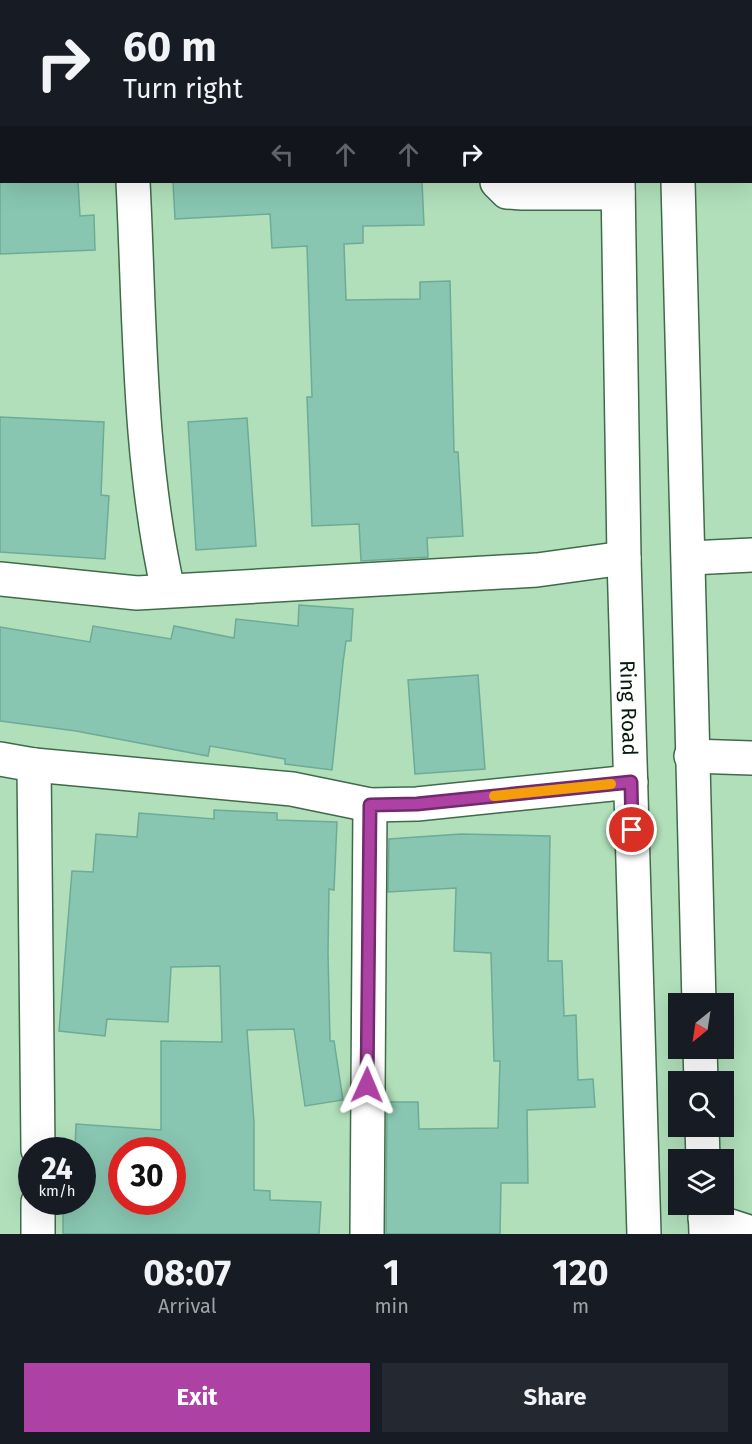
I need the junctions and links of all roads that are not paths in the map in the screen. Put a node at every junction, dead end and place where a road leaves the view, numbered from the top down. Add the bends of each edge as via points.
1 (133, 183) edge
2 (498, 183) edge
3 (678, 183) edge
4 (618, 187) edge
5 (752, 555) edge
6 (624, 558) junction
7 (690, 558) junction
8 (0, 579) edge
9 (168, 590) junction
10 (692, 756) junction
11 (752, 758) edge
12 (0, 759) edge
13 (34, 765) junction
14 (631, 782) junction
15 (370, 805) junction
16 (699, 993) edge
17 (38, 1137) edge
18 (38, 1215) edge
19 (705, 1219) edge
20 (752, 1233) edge
21 (38, 1234) edge
22 (367, 1234) edge
23 (644, 1234) edge

1 - 9 street via 145,426 155,531
2 - 4 street via 507,192 522,194
3 - 7 street
4 - 6 street, Ring Road
5 - 7 street
6 - 9 street via 442,577
6 - 14 street, Ring Road
7 - 10 street
8 - 9 street via 137,593
10 - 11 street
10 - 16 street
12 - 13 street
13 - 15 street via 292,789
13 - 17 street
14 - 15 street via 417,804
14 - 23 street, Ring Road
15 - 22 street
18 - 21 street
19 - 20 street

